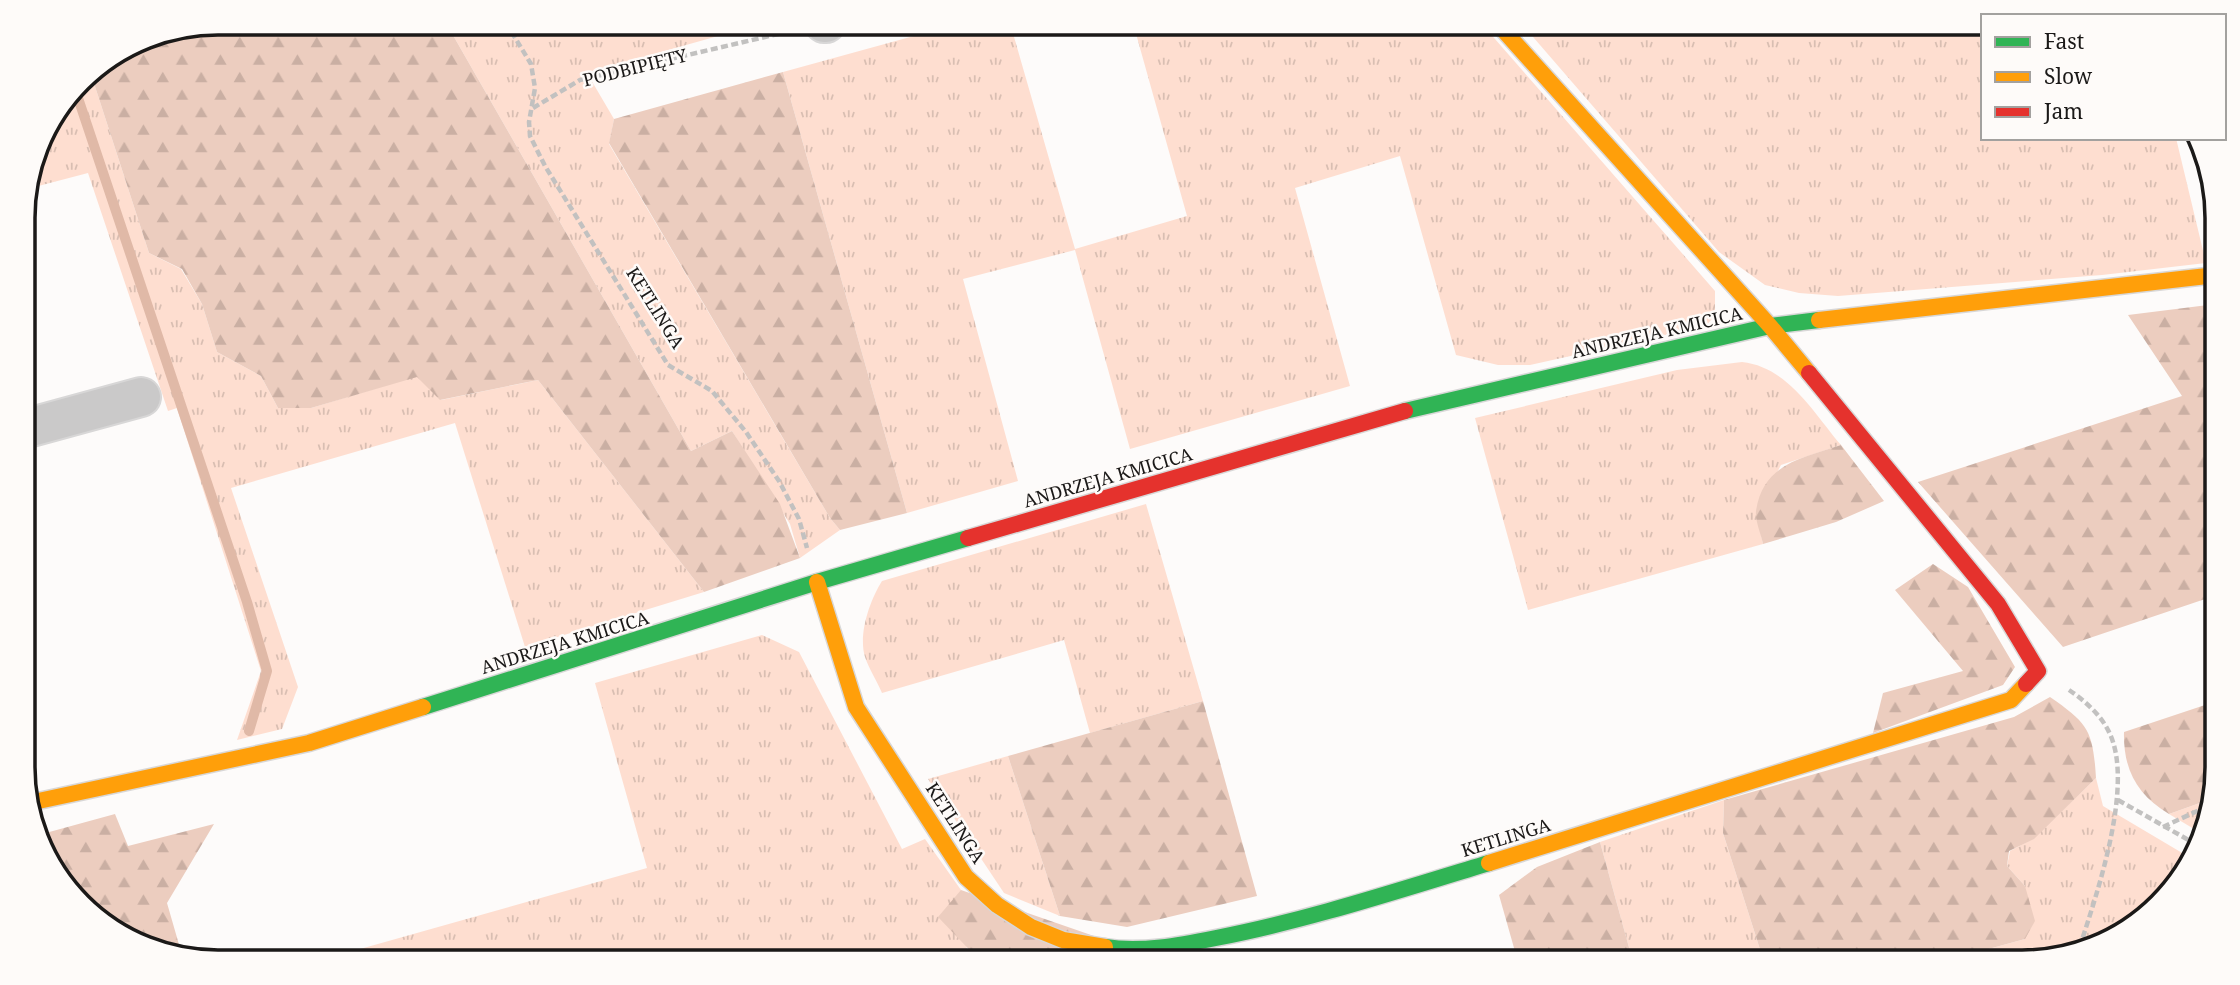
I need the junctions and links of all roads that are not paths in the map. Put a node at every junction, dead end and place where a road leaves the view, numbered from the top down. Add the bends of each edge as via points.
1 (1508, 35) edge
2 (2205, 276) edge
3 (1770, 326) junction
4 (141, 397) dead end
5 (35, 426) edge
6 (817, 582) junction
7 (39, 801) edge

1 - 3 street
2 - 3 street, ANDRZEJA KMICICA
3 - 6 street, ANDRZEJA KMICICA via 1422,407
3 - 6 street, KETLINGA via 1998,604 2038,671 2011,700 1279,926 1123,950 1063,940 1031,928 998,905 966,877 856,707
4 - 5 street
6 - 7 street, ANDRZEJA KMICICA via 309,743

